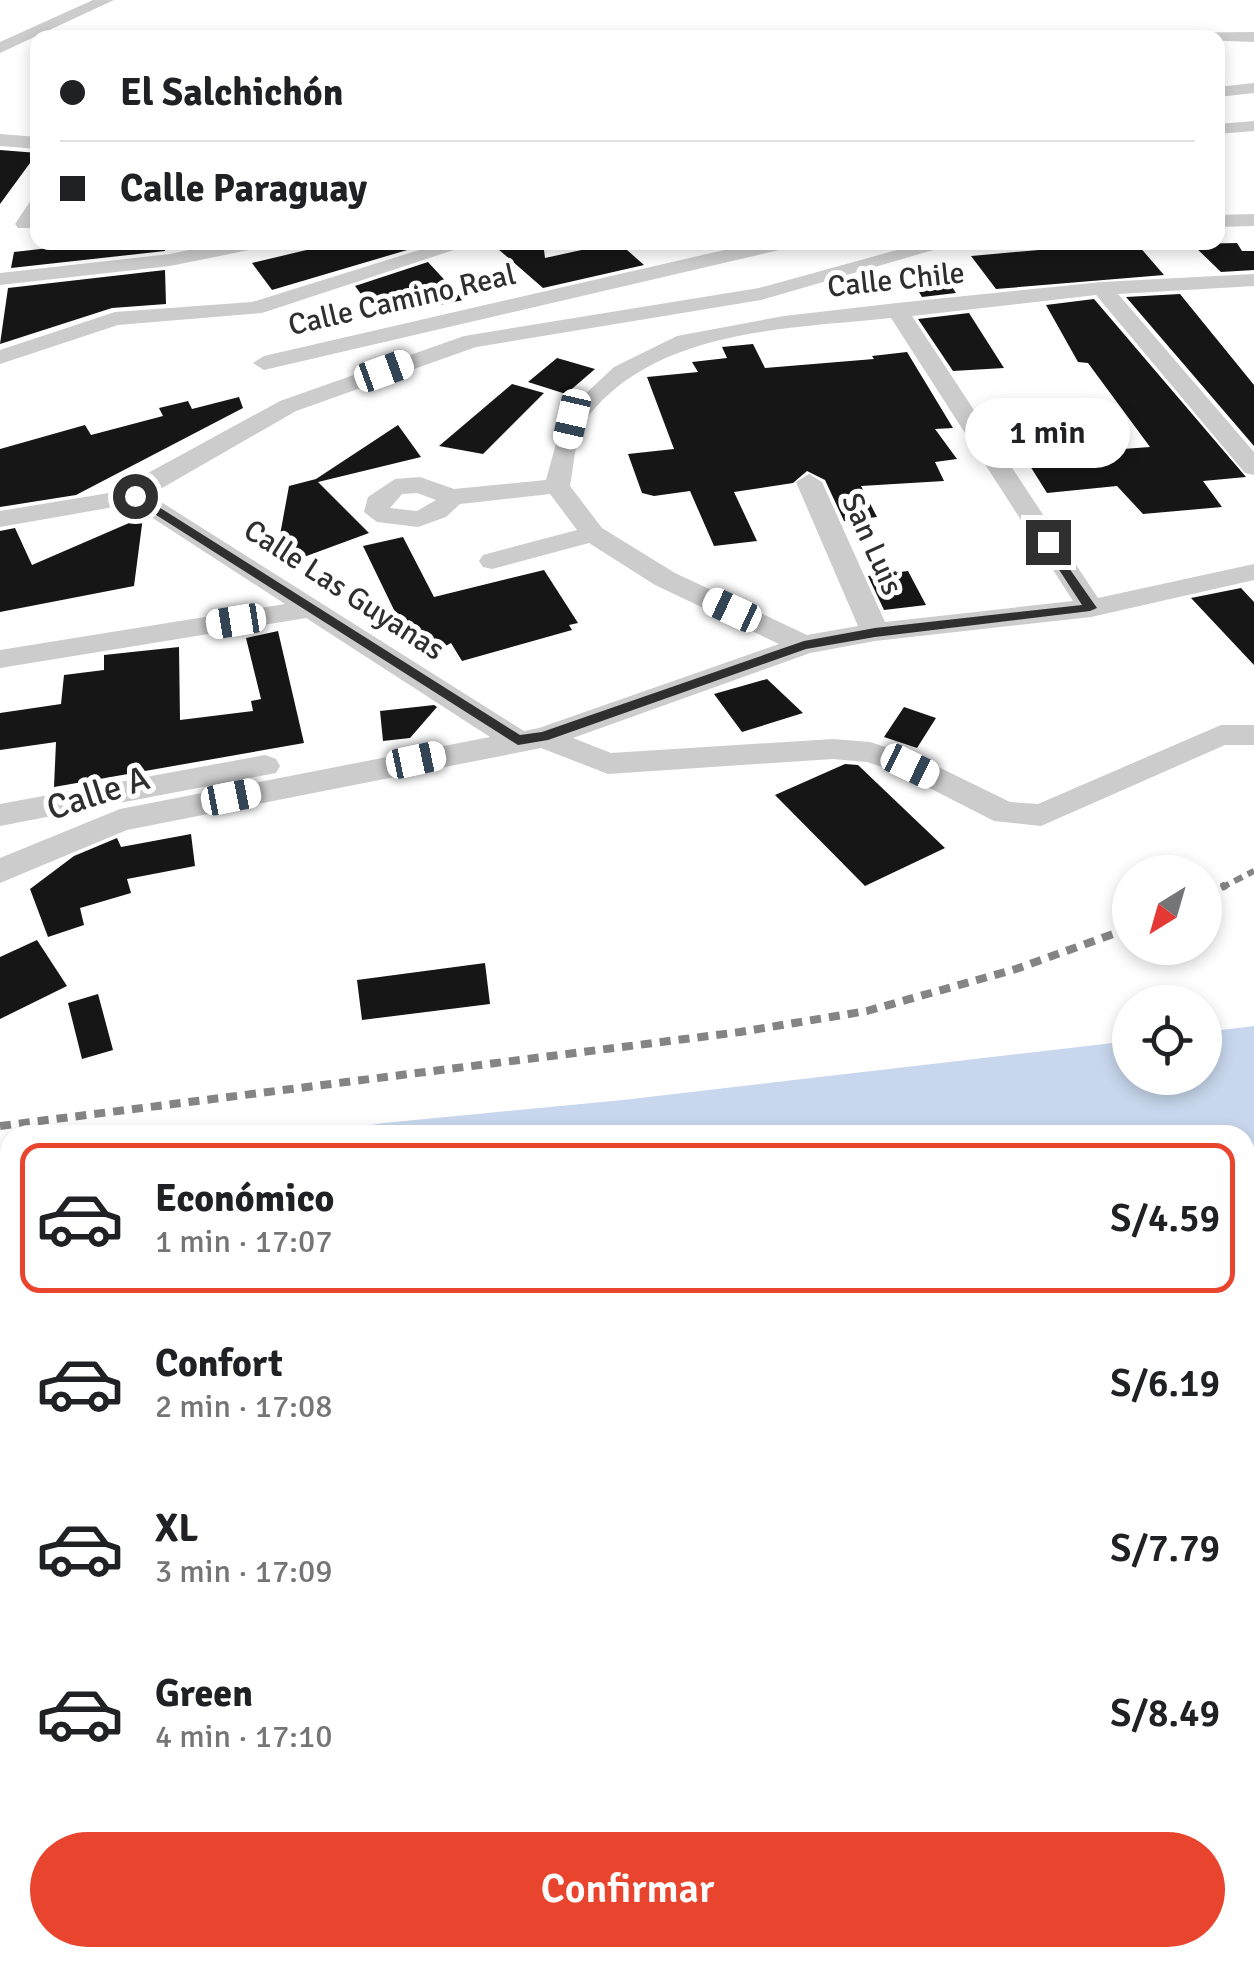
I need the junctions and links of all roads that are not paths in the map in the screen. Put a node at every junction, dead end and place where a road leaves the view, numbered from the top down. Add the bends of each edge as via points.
1 (106, 0) edge
2 (1191, 20) dead end
3 (1254, 22) edge
4 (40, 30) edge
5 (30, 34) edge
6 (1225, 37) edge
7 (1254, 37) edge
8 (0, 48) edge
9 (1254, 55) edge
10 (1230, 56) dead end
11 (1254, 88) edge
12 (1225, 91) edge
13 (1254, 102) edge
14 (1225, 105) edge
15 (1254, 126) edge
16 (1225, 128) edge
17 (0, 140) edge
18 (30, 142) edge
19 (1254, 220) edge
20 (1225, 221) edge
21 (226, 250) edge
22 (442, 250) edge
23 (684, 250) edge
24 (756, 250) edge
25 (921, 250) edge
26 (701, 264) junction
27 (0, 279) edge
28 (1254, 280) edge
29 (1102, 288) junction
30 (897, 310) junction
31 (0, 357) edge
32 (264, 363) dead end
33 (1254, 468) edge
34 (809, 482) dead end
35 (557, 486) junction
36 (135, 496) junction
37 (452, 498) dead end
38 (0, 520) edge
39 (592, 534) junction
40 (492, 562) dead end
41 (1254, 572) edge
42 (315, 608) junction
43 (1090, 608) junction
44 (875, 632) junction
45 (804, 645) junction
46 (0, 659) edge
47 (1254, 734) edge
48 (517, 741) junction
49 (0, 815) edge
50 (0, 871) edge

1 - 4 street
2 - 3 street
5 - 8 street
6 - 7 street
9 - 10 street
11 - 12 street
13 - 14 street
15 - 16 street
17 - 18 street
19 - 20 street
21 - 27 street
22 - 31 street via 254,308 115,320
23 - 26 street
24 - 26 street, Calle Camino Real
25 - 36 street via 761,294 472,341 288,406
26 - 32 street, Calle Camino Real
28 - 29 street, Calle Chile
29 - 30 street, Calle Chile
29 - 33 street
30 - 35 street, Calle Chile via 685,340 622,372 572,419
30 - 43 street
34 - 44 street, San Luis
35 - 37 street
35 - 39 street
36 - 38 street
36 - 42 street, Calle Las Guyanas
39 - 40 street
39 - 45 street via 666,579
41 - 43 street
42 - 46 street
42 - 48 street, Calle Las Guyanas
43 - 44 street
44 - 45 street
45 - 48 street
47 - 48 street, Calle Las Guyanas via 1222,735 1041,815 1005,813 870,752 608,764
48 - 49 street via 291,761
48 - 50 street, Calle A via 120,820

